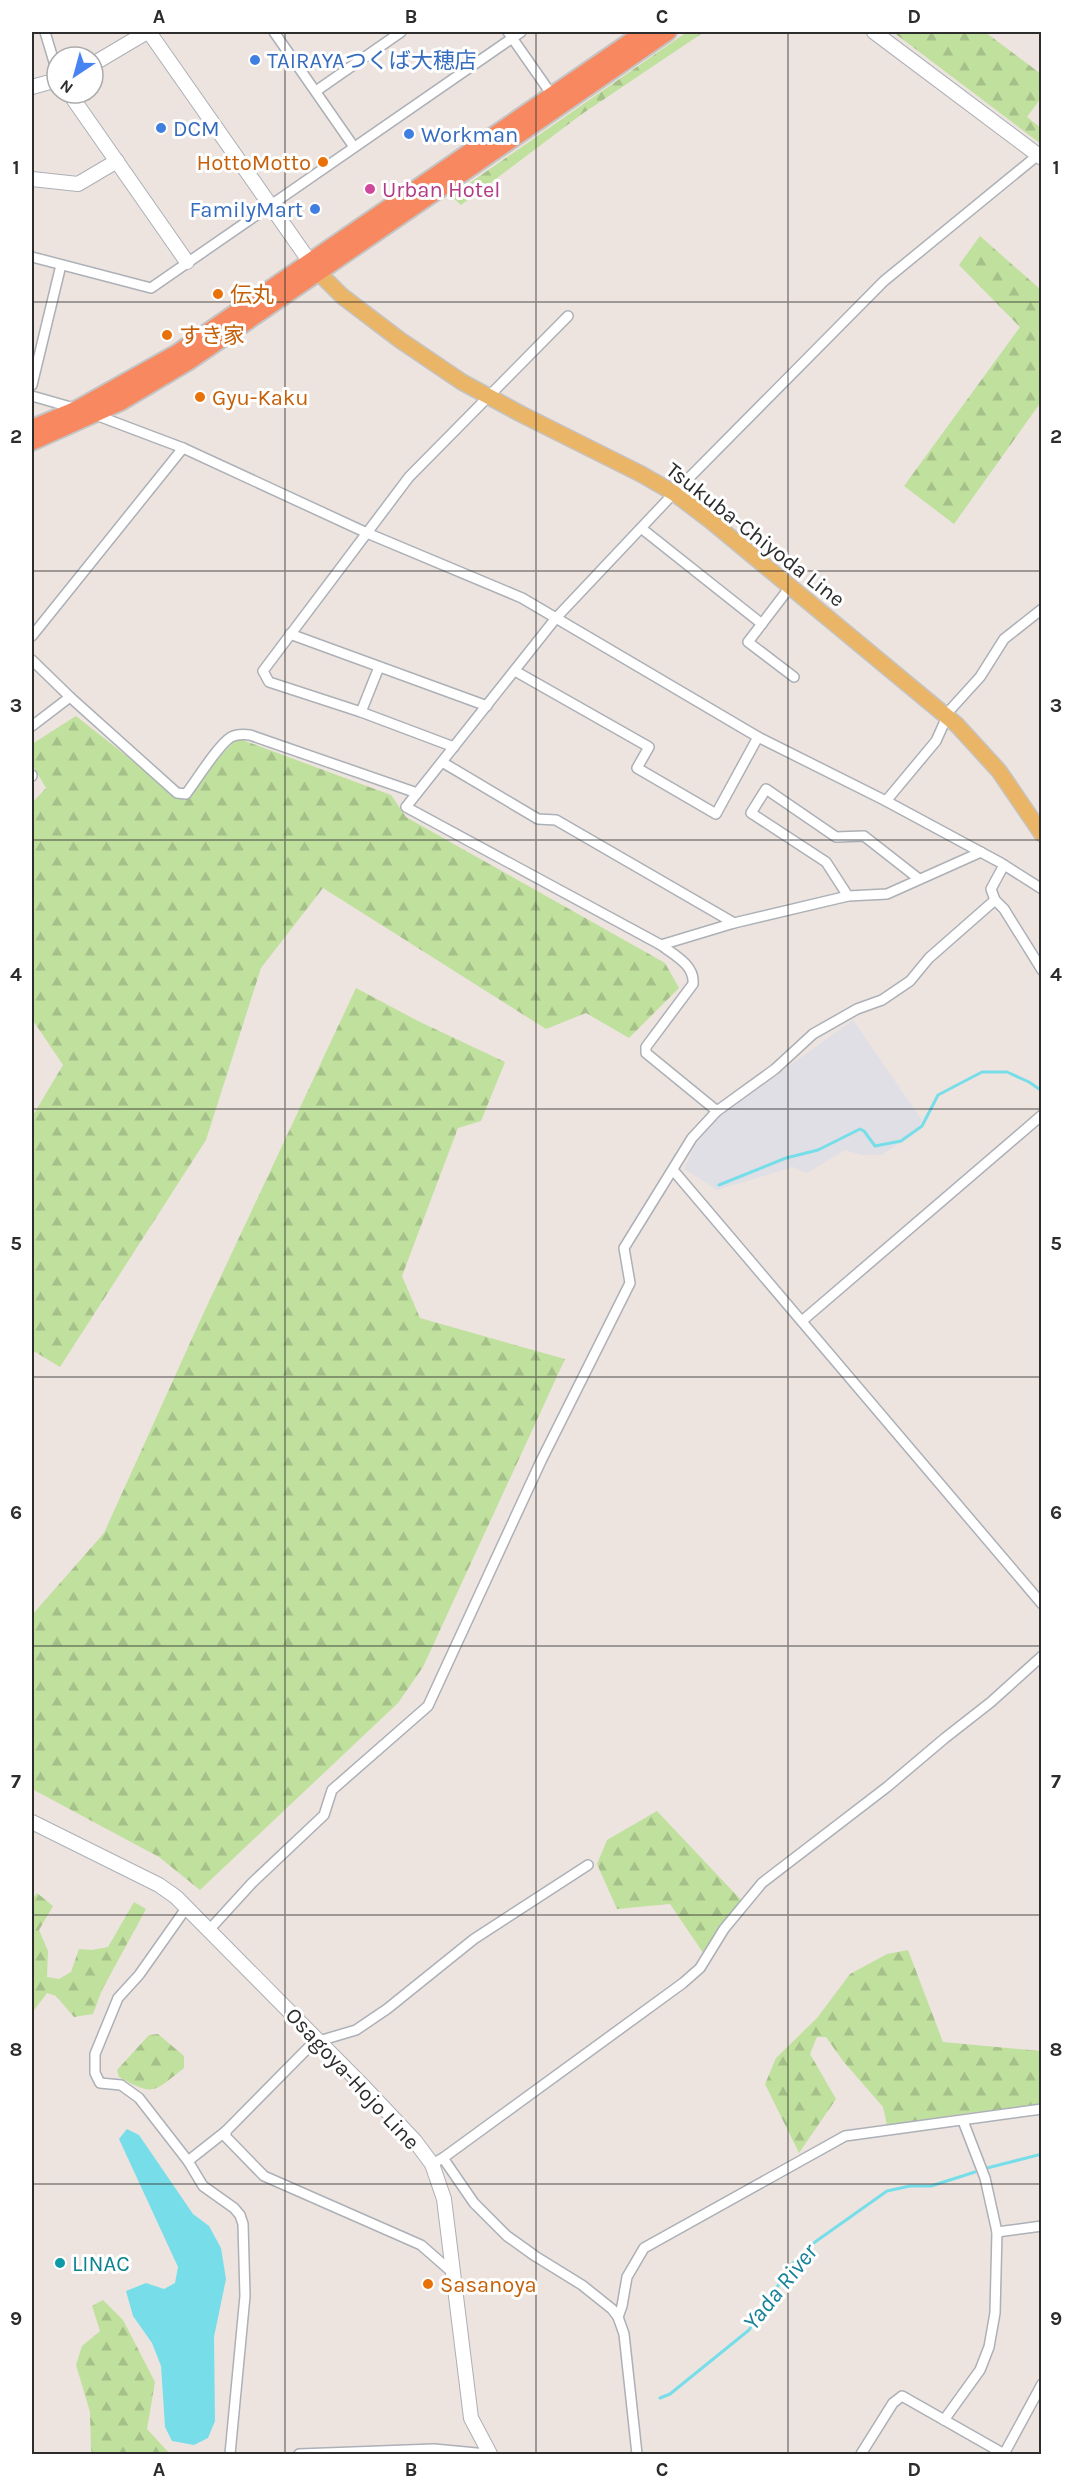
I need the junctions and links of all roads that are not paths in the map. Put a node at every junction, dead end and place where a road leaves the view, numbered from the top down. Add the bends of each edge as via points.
1 (148, 32) edge
2 (276, 32) edge
3 (400, 32) edge
4 (645, 32) edge
5 (668, 32) edge
6 (874, 32) edge
7 (514, 33) edge
8 (105, 57) edge
9 (316, 91) junction
10 (552, 95) junction
11 (77, 105) edge
12 (354, 147) junction
13 (1040, 157) edge
14 (117, 161) junction
15 (32, 180) edge
16 (270, 205) junction
17 (32, 257) edge
18 (187, 262) junction
19 (60, 265) junction
20 (314, 268) junction
21 (568, 316) dead end
22 (32, 338) edge
23 (42, 340) junction
24 (32, 385) edge
25 (32, 396) edge
26 (488, 396) junction
27 (77, 409) junction
28 (95, 414) junction
29 (32, 428) edge
30 (32, 442) edge
31 (183, 448) junction
32 (674, 493) junction
33 (641, 528) junction
34 (367, 533) junction
35 (790, 586) junction
36 (1041, 609) edge
37 (556, 618) junction
38 (762, 624) junction
39 (290, 634) junction
40 (32, 636) edge
41 (32, 660) edge
42 (379, 667) junction
43 (515, 671) junction
44 (794, 677) dead end
45 (70, 697) junction
46 (487, 706) junction
47 (361, 712) junction
48 (948, 716) junction
49 (32, 726) edge
50 (758, 737) junction
51 (454, 747) junction
52 (442, 762) junction
53 (417, 793) junction
54 (886, 801) junction
55 (1041, 834) edge
56 (981, 852) junction
57 (1004, 865) junction
58 (919, 879) junction
59 (1041, 889) edge
60 (848, 896) junction
61 (994, 900) junction
62 (734, 923) junction
63 (661, 945) junction
64 (1041, 970) edge
65 (717, 1111) junction
66 (1041, 1115) edge
67 (673, 1170) junction
68 (802, 1320) junction
69 (1041, 1604) edge
70 (1041, 1656) edge
71 (32, 1822) edge
72 (588, 1865) dead end
73 (187, 1908) junction
74 (210, 1929) junction
75 (320, 2041) junction
76 (1041, 2109) edge
77 (963, 2121) junction
78 (226, 2130) junction
79 (437, 2161) junction
80 (188, 2162) junction
81 (1041, 2226) edge
82 (997, 2232) junction
83 (453, 2273) junction
84 (618, 2317) junction
85 (1041, 2384) edge
86 (944, 2420) junction
87 (230, 2454) edge
88 (299, 2454) edge
89 (489, 2454) edge
90 (637, 2454) edge
91 (861, 2454) edge
92 (1004, 2454) edge

1 - 8 street
1 - 16 street
2 - 9 street
3 - 9 street
4 - 10 highway
5 - 20 highway
6 - 13 street
7 - 10 street
7 - 12 street
9 - 12 street
10 - 20 highway
11 - 14 street
12 - 16 street
13 - 32 street via 884,281
14 - 15 street via 78,184
14 - 18 street
16 - 18 street
16 - 20 street
17 - 19 street
18 - 19 street via 152,288
19 - 23 street
20 - 26 main road, Tsukuba-Chiyoda Line via 342,297 390,333
20 - 27 highway via 177,353
20 - 28 highway via 188,362
21 - 26 street
22 - 23 street
23 - 24 street
25 - 27 street
26 - 32 main road, Tsukuba-Chiyoda Line
26 - 34 street via 409,477
27 - 28 street
27 - 29 highway
28 - 30 highway
28 - 31 street
31 - 34 street
31 - 40 street
32 - 33 street
32 - 35 main road, Tsukuba-Chiyoda Line
33 - 37 street
33 - 38 street
34 - 37 street via 522,598
34 - 39 street
35 - 38 street
35 - 48 main road, Tsukuba-Chiyoda Line
36 - 48 street via 1004,639
37 - 43 street
37 - 50 street
38 - 44 street via 748,642
39 - 42 street
39 - 47 street via 263,671 269,682
41 - 45 street
42 - 46 street
42 - 47 street
43 - 46 street
43 - 50 street via 649,747 637,768 716,814
45 - 49 street
45 - 53 street via 177,793 186,794 222,746 241,734
46 - 51 street
47 - 51 street
48 - 54 street via 936,741
48 - 55 main road, Tsukuba-Chiyoda Line via 999,771
50 - 54 street
51 - 52 street
52 - 53 street
52 - 62 street via 538,819 556,820
53 - 63 street via 406,807
54 - 56 street
56 - 57 street
56 - 58 street
57 - 59 street
57 - 61 street via 991,889
58 - 60 street via 887,894
58 - 60 street via 864,836 836,837 766,789 750,813 826,862
60 - 62 street
61 - 64 street via 1004,909
61 - 65 street via 929,958 910,981 882,1000 813,1034 775,1069
62 - 63 street
63 - 65 street via 689,967 693,984 646,1047 646,1053
65 - 67 street via 692,1138
66 - 68 street
67 - 68 street
67 - 74 street via 624,1248 630,1283 541,1461 428,1706 332,1790 324,1815
68 - 69 street
70 - 79 street via 887,1787 762,1883 724,1929 700,1968 683,1983
71 - 73 street, Osagoya-Hojo Line via 159,1885
72 - 75 street via 474,1939 356,2030
73 - 74 street, Osagoya-Hojo Line
73 - 80 street via 118,1998 95,2054 95,2073 100,2083 121,2085 139,2098
74 - 75 street, Osagoya-Hojo Line
75 - 78 street via 308,2048
75 - 79 street, Osagoya-Hojo Line
76 - 77 street
77 - 82 street via 985,2178
77 - 84 street via 845,2136 644,2248 627,2277
78 - 80 street
78 - 83 street via 226,2138 264,2176 421,2245
79 - 83 street, Osagoya-Hojo Line
79 - 84 street via 507,2236 582,2284
80 - 87 street via 203,2186 234,2208 243,2224 245,2296
81 - 82 street
82 - 86 street via 995,2313 989,2347 980,2370
83 - 89 street, Osagoya-Hojo Line via 471,2418
84 - 90 street via 624,2334
85 - 92 street
86 - 91 street via 902,2397 893,2403
86 - 92 street
88 - 89 street via 434,2449

